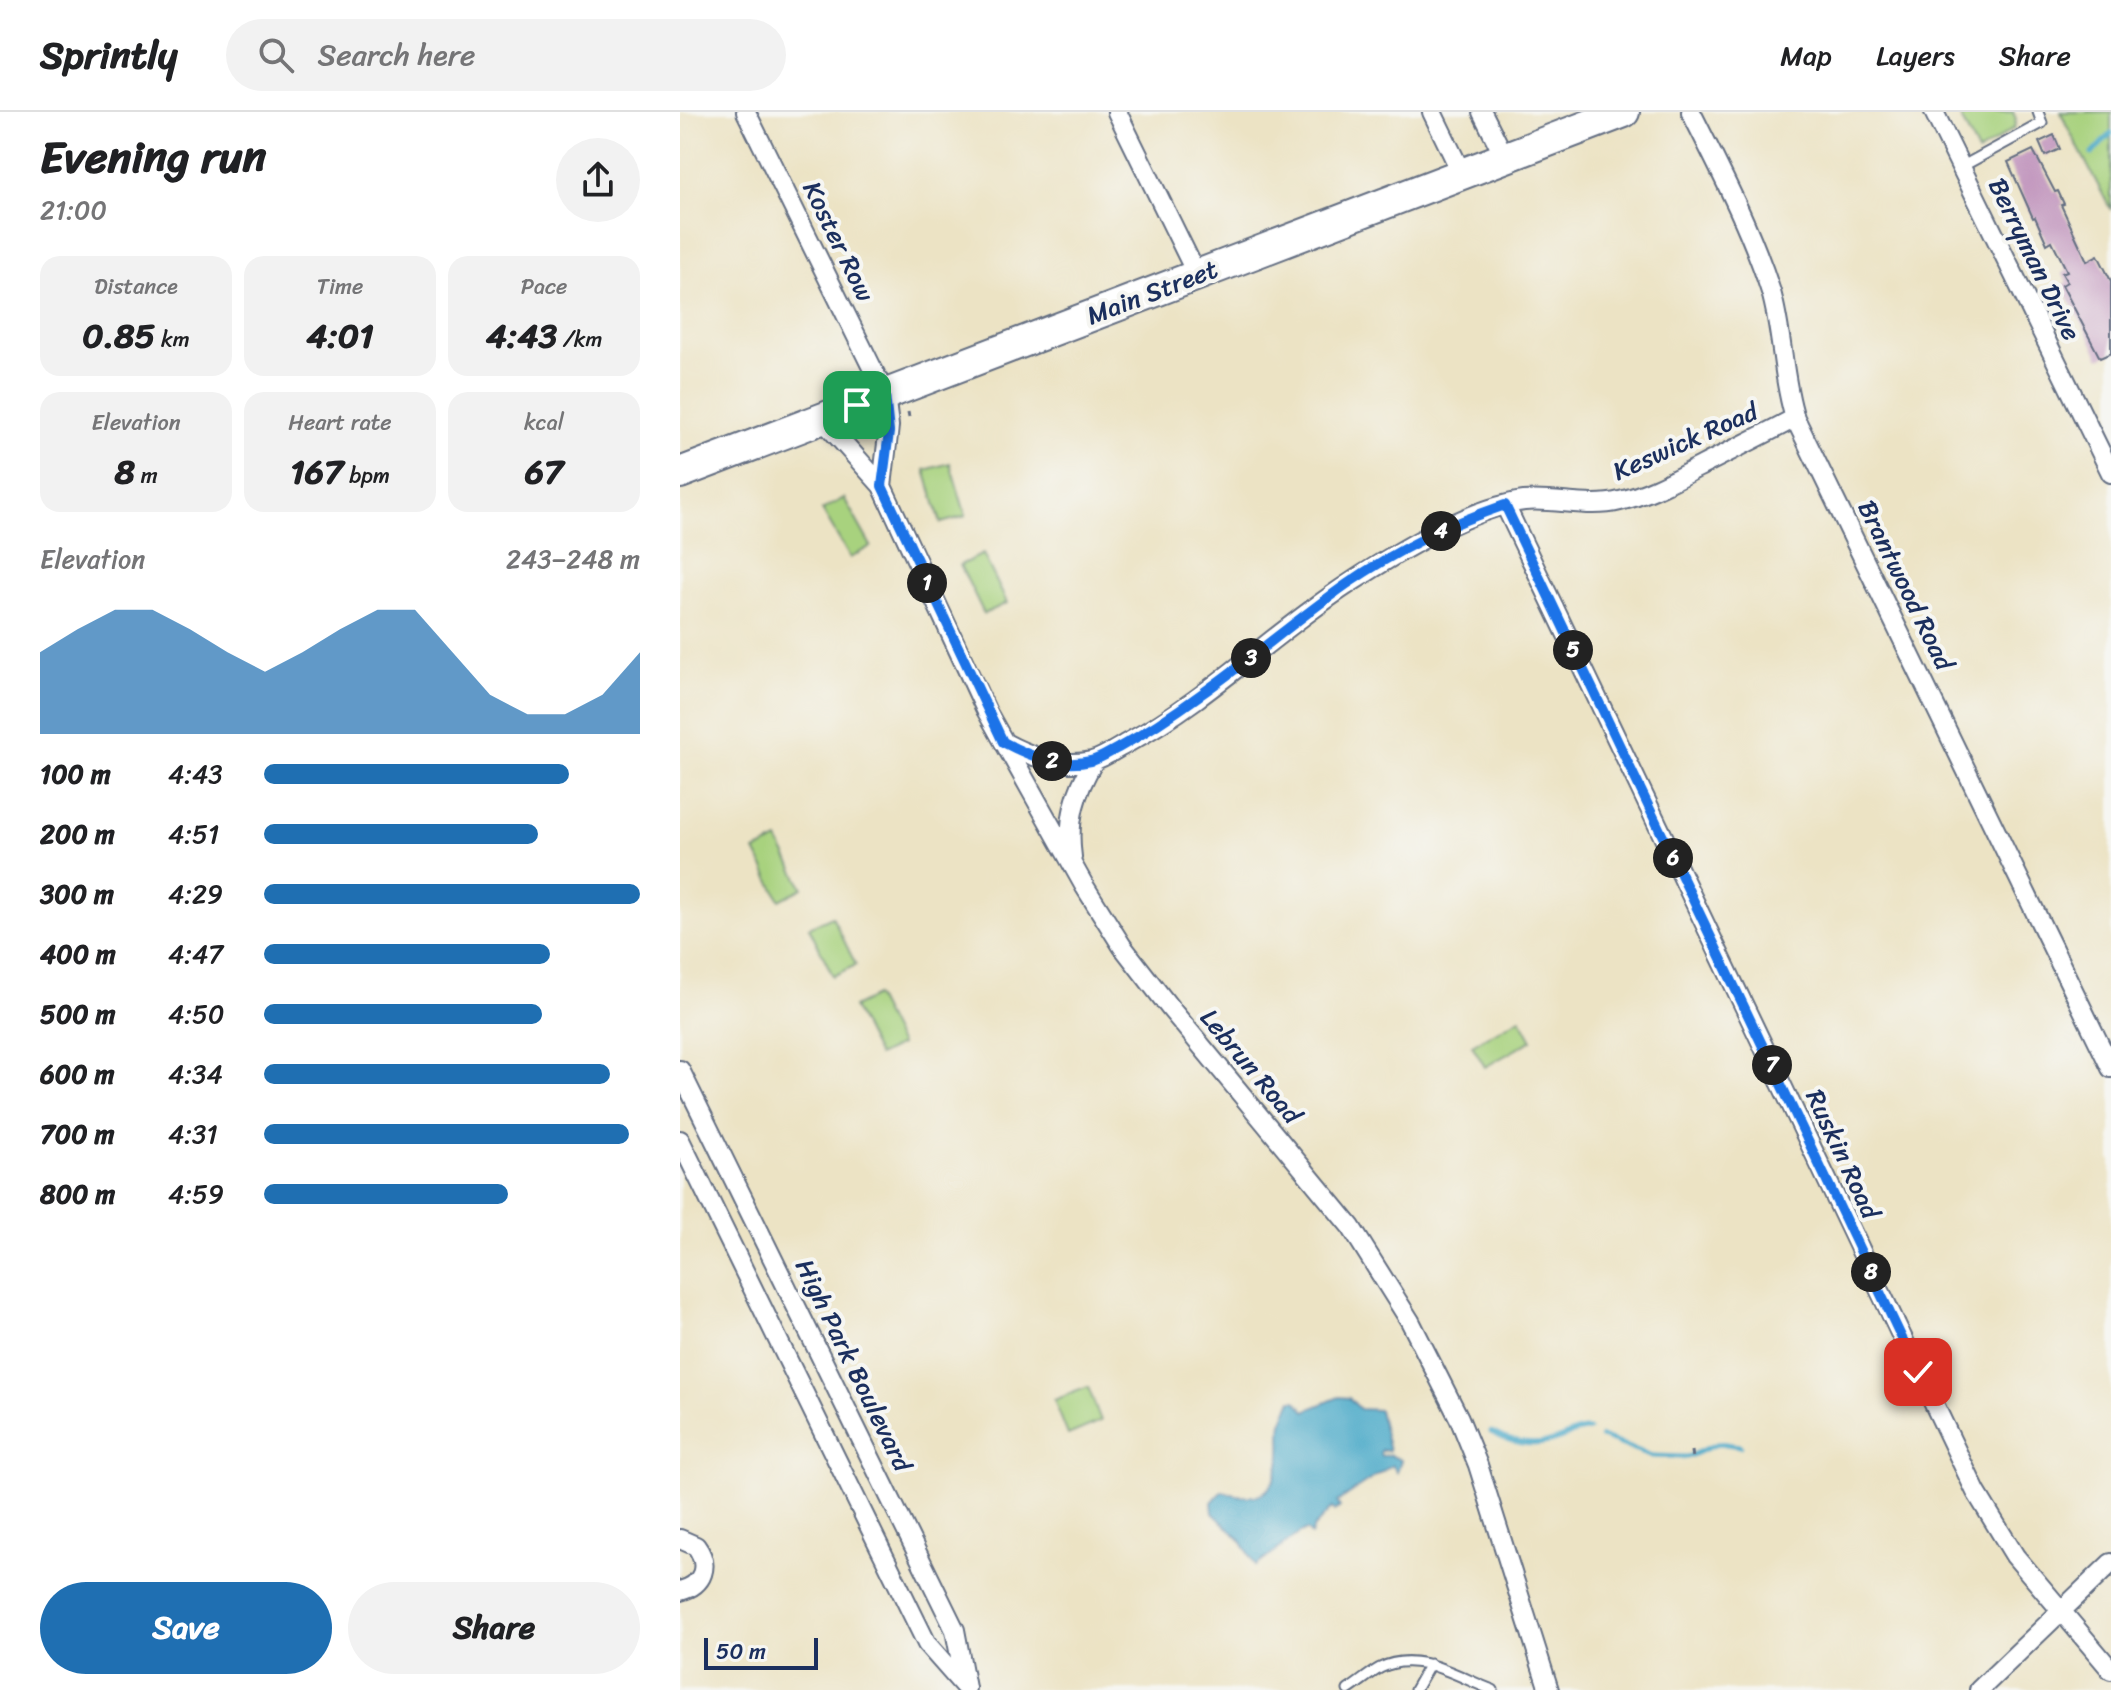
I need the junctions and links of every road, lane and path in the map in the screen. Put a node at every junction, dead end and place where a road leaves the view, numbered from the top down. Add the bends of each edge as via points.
1 (746, 112) edge
2 (1117, 112) edge
3 (1432, 112) edge
4 (1482, 112) edge
5 (1624, 112) edge
6 (1691, 112) edge
7 (1934, 112) edge
8 (2038, 112) edge
9 (1505, 158) junction
10 (1961, 167) junction
11 (1462, 174) junction
12 (1197, 275) junction
13 (901, 408) junction
14 (1795, 418) junction
15 (822, 419) junction
16 (680, 473) edge
17 (2111, 473) edge
18 (882, 486) junction
19 (1505, 505) junction
20 (1003, 742) junction
21 (1094, 761) junction
22 (1073, 866) junction
23 (2111, 1068) edge
24 (680, 1070) edge
25 (680, 1140) edge
26 (720, 1152) junction
27 (693, 1166) junction
28 (1692, 1451) dead end
29 (1693, 1459) dead end
30 (680, 1539) edge
31 (2111, 1563) edge
32 (680, 1591) edge
33 (2063, 1611) junction
34 (1430, 1664) junction
35 (2111, 1670) edge
36 (966, 1689) edge
37 (1348, 1690) edge
38 (1415, 1690) edge
39 (1493, 1690) edge
40 (1549, 1690) edge
41 (1979, 1690) edge

1 - 13 street, Koster Row
2 - 12 street
3 - 11 street
4 - 9 street
5 - 9 main road, Main Street
6 - 14 street, Brantwood Road via 1755,246 1772,295
7 - 10 street, Berryman Drive
8 - 10 lane via 2042,123
9 - 11 main road, Main Street
10 - 17 street, Berryman Drive
11 - 12 main road, Main Street
12 - 13 main road, Main Street
13 - 15 main road, Main Street
13 - 18 street via 889,432
14 - 19 street, Keswick Road via 1660,487 1620,501
14 - 23 street, Brantwood Road
15 - 16 main road, Main Street
15 - 18 street, Lebrun Road
18 - 20 street, Lebrun Road
19 - 21 street, Keswick Road via 1390,557 1150,731
19 - 33 street, Ruskin Road via 1976,1492 2015,1556
20 - 21 street, Keswick Road via 1047,761
20 - 22 street, Lebrun Road
21 - 22 street via 1071,811
22 - 40 street, Lebrun Road via 1148,981 1351,1227 1403,1309 1478,1465
24 - 26 street, High Park Boulevard
25 - 27 street, High Park Boulevard
26 - 27 street
26 - 36 street, High Park Boulevard via 955,1630
27 - 36 street, High Park Boulevard via 927,1644
28 - 29 path
30 - 32 street via 696,1546 705,1564 698,1583
31 - 33 street
33 - 35 street, Ruskin Road
33 - 41 street
34 - 37 lane via 1408,1660 1380,1668
34 - 38 lane
34 - 39 lane

